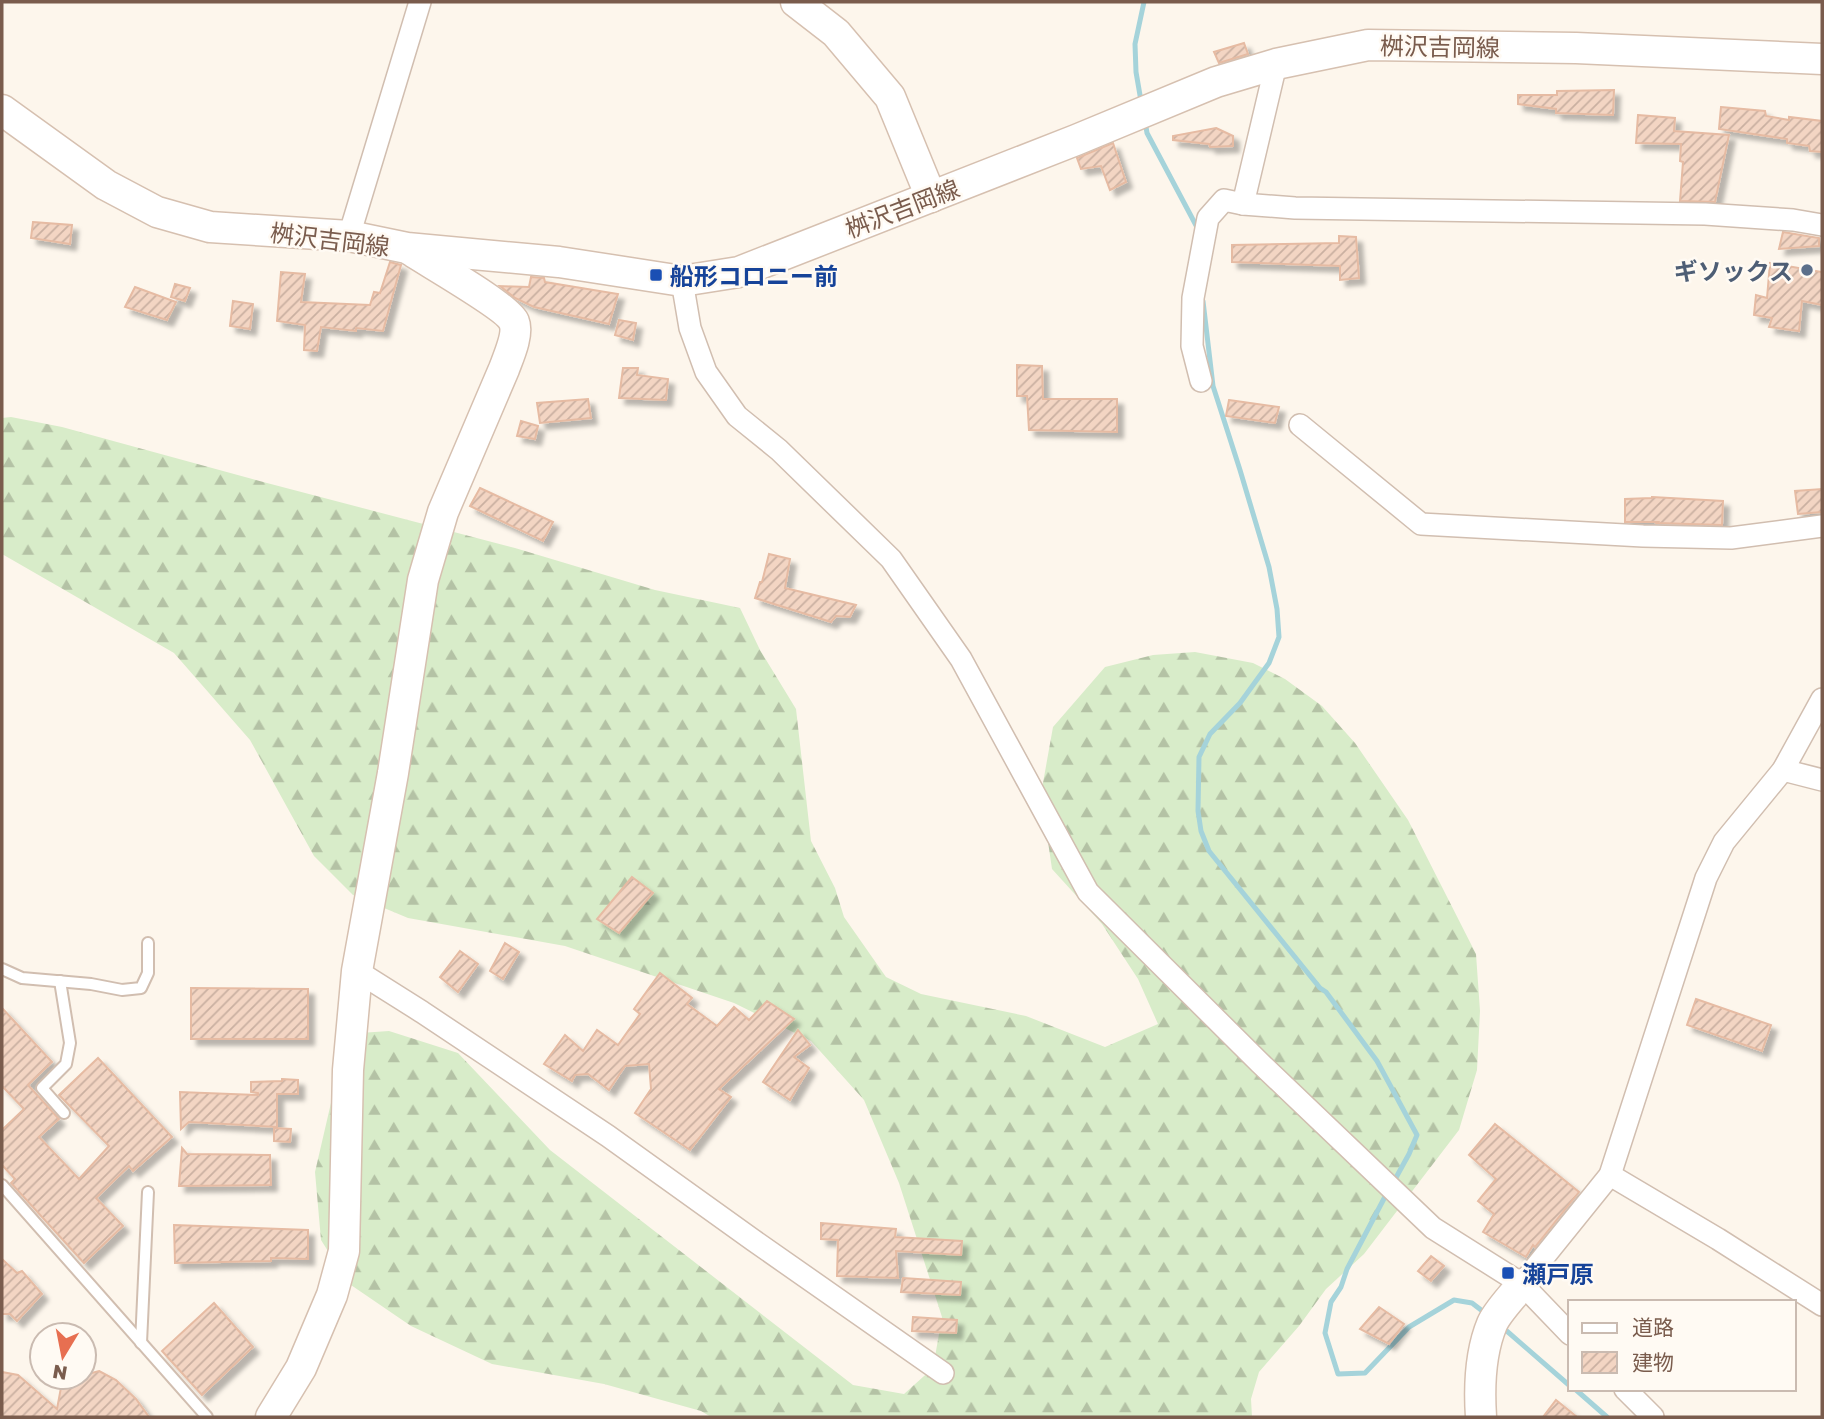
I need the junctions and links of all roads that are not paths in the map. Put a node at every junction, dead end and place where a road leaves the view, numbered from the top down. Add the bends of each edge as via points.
1 (420, 2) edge
2 (796, 2) edge
3 (1822, 59) edge
4 (1276, 64) junction
5 (2, 110) edge
6 (931, 197) junction
7 (1243, 204) junction
8 (1822, 225) edge
9 (349, 236) junction
10 (407, 248) junction
11 (682, 281) junction
12 (1201, 382) dead end
13 (1300, 425) dead end
14 (1822, 526) edge
15 (1822, 699) edge
16 (1783, 769) junction
17 (1822, 780) edge
18 (148, 943) dead end
19 (2, 969) edge
20 (357, 971) junction
21 (60, 981) junction
22 (64, 1113) dead end
23 (1610, 1175) junction
24 (2, 1185) edge
25 (148, 1192) dead end
26 (1522, 1284) junction
27 (1822, 1305) edge
28 (1568, 1332) edge
29 (141, 1343) junction
30 (943, 1373) dead end
31 (1627, 1391) edge
32 (207, 1417) edge
33 (271, 1417) edge
34 (1481, 1417) edge
35 (1653, 1417) edge

1 - 9 street
2 - 6 main road via 836,33 890,97
3 - 4 main road, 桝沢吉岡線 via 1368,45
4 - 6 main road, 桝沢吉岡線 via 1216,82
4 - 7 street
5 - 9 main road, 桝沢吉岡線 via 106,185 157,212 210,227
6 - 11 main road, 桝沢吉岡線 via 739,272
7 - 8 street via 1705,214
7 - 12 street via 1224,200 1208,218 1194,298 1192,346
9 - 10 main road, 桝沢吉岡線
10 - 11 main road, 桝沢吉岡線 via 559,262
10 - 20 main road via 499,307 516,329 504,369 443,512 423,580
11 - 26 street via 690,328 706,372 737,416 779,450 891,559 961,659 1088,892 1433,1228
13 - 14 street via 1421,524 1731,538
15 - 16 street
16 - 17 street
16 - 23 street via 1724,842 1706,878
18 - 21 lane via 148,973 141,988 122,990
19 - 21 lane via 22,978
20 - 30 street via 608,1136
20 - 33 main road via 348,1070 344,1251 332,1295 301,1368
21 - 22 lane via 70,1043 66,1064 42,1088
23 - 26 street
23 - 27 street
24 - 29 lane
25 - 29 lane
26 - 28 street
26 - 34 main road via 1497,1317 1483,1358
29 - 32 lane
31 - 35 street

